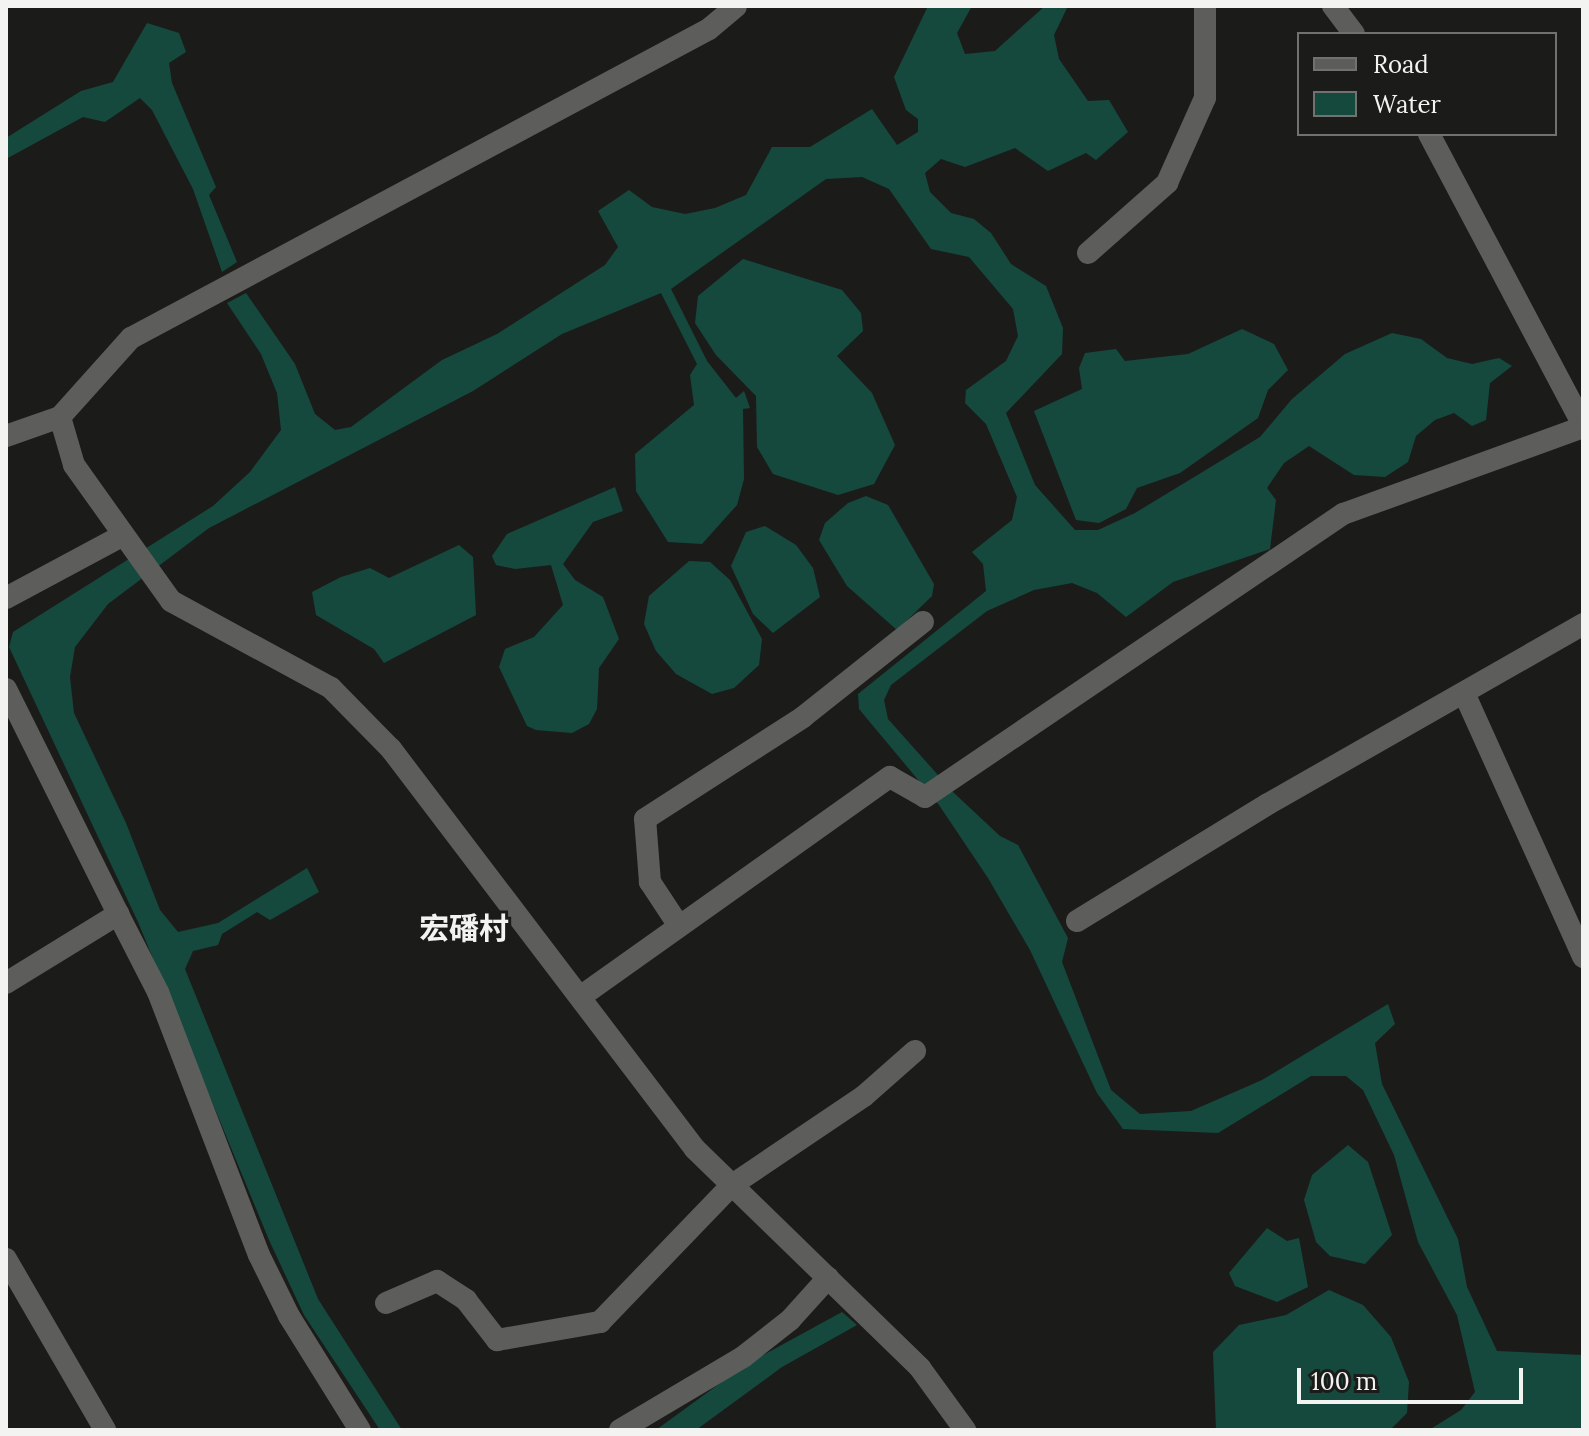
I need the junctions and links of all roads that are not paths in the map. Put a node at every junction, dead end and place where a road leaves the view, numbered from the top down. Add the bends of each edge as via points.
1 (736, 6) edge
2 (1205, 6) edge
3 (1333, 6) edge
4 (1352, 32) edge
5 (1430, 136) edge
6 (1088, 253) dead end
7 (60, 417) junction
8 (1583, 426) edge
9 (6, 436) edge
10 (125, 543) junction
11 (6, 598) edge
12 (923, 622) dead end
13 (1583, 624) edge
14 (6, 689) edge
15 (1464, 693) junction
16 (118, 914) junction
17 (1077, 921) dead end
18 (679, 926) junction
19 (1583, 957) edge
20 (6, 983) edge
21 (580, 997) junction
22 (915, 1051) dead end
23 (732, 1185) junction
24 (6, 1259) edge
25 (828, 1278) junction
26 (386, 1303) dead end
27 (105, 1430) edge
28 (360, 1430) edge
29 (620, 1430) edge
30 (965, 1430) edge

1 - 7 street via 709,29 131,338
2 - 6 street via 1205,98 1167,183
3 - 4 street
5 - 8 street
7 - 9 street
7 - 10 street via 74,465
8 - 18 street via 1343,514 925,797 890,777
10 - 11 street
10 - 21 street via 171,601 331,688 391,749
12 - 18 street via 803,717 645,819 650,882
13 - 15 street
14 - 16 street via 49,765
15 - 17 street
15 - 19 street
16 - 20 street
16 - 28 street via 158,992 259,1255 289,1316
18 - 21 street
21 - 23 street via 695,1149
22 - 23 street via 864,1096
23 - 25 street
23 - 26 street via 600,1322 497,1340 466,1300 437,1281
24 - 27 street
25 - 29 street via 790,1320 743,1357
25 - 30 street via 920,1368

